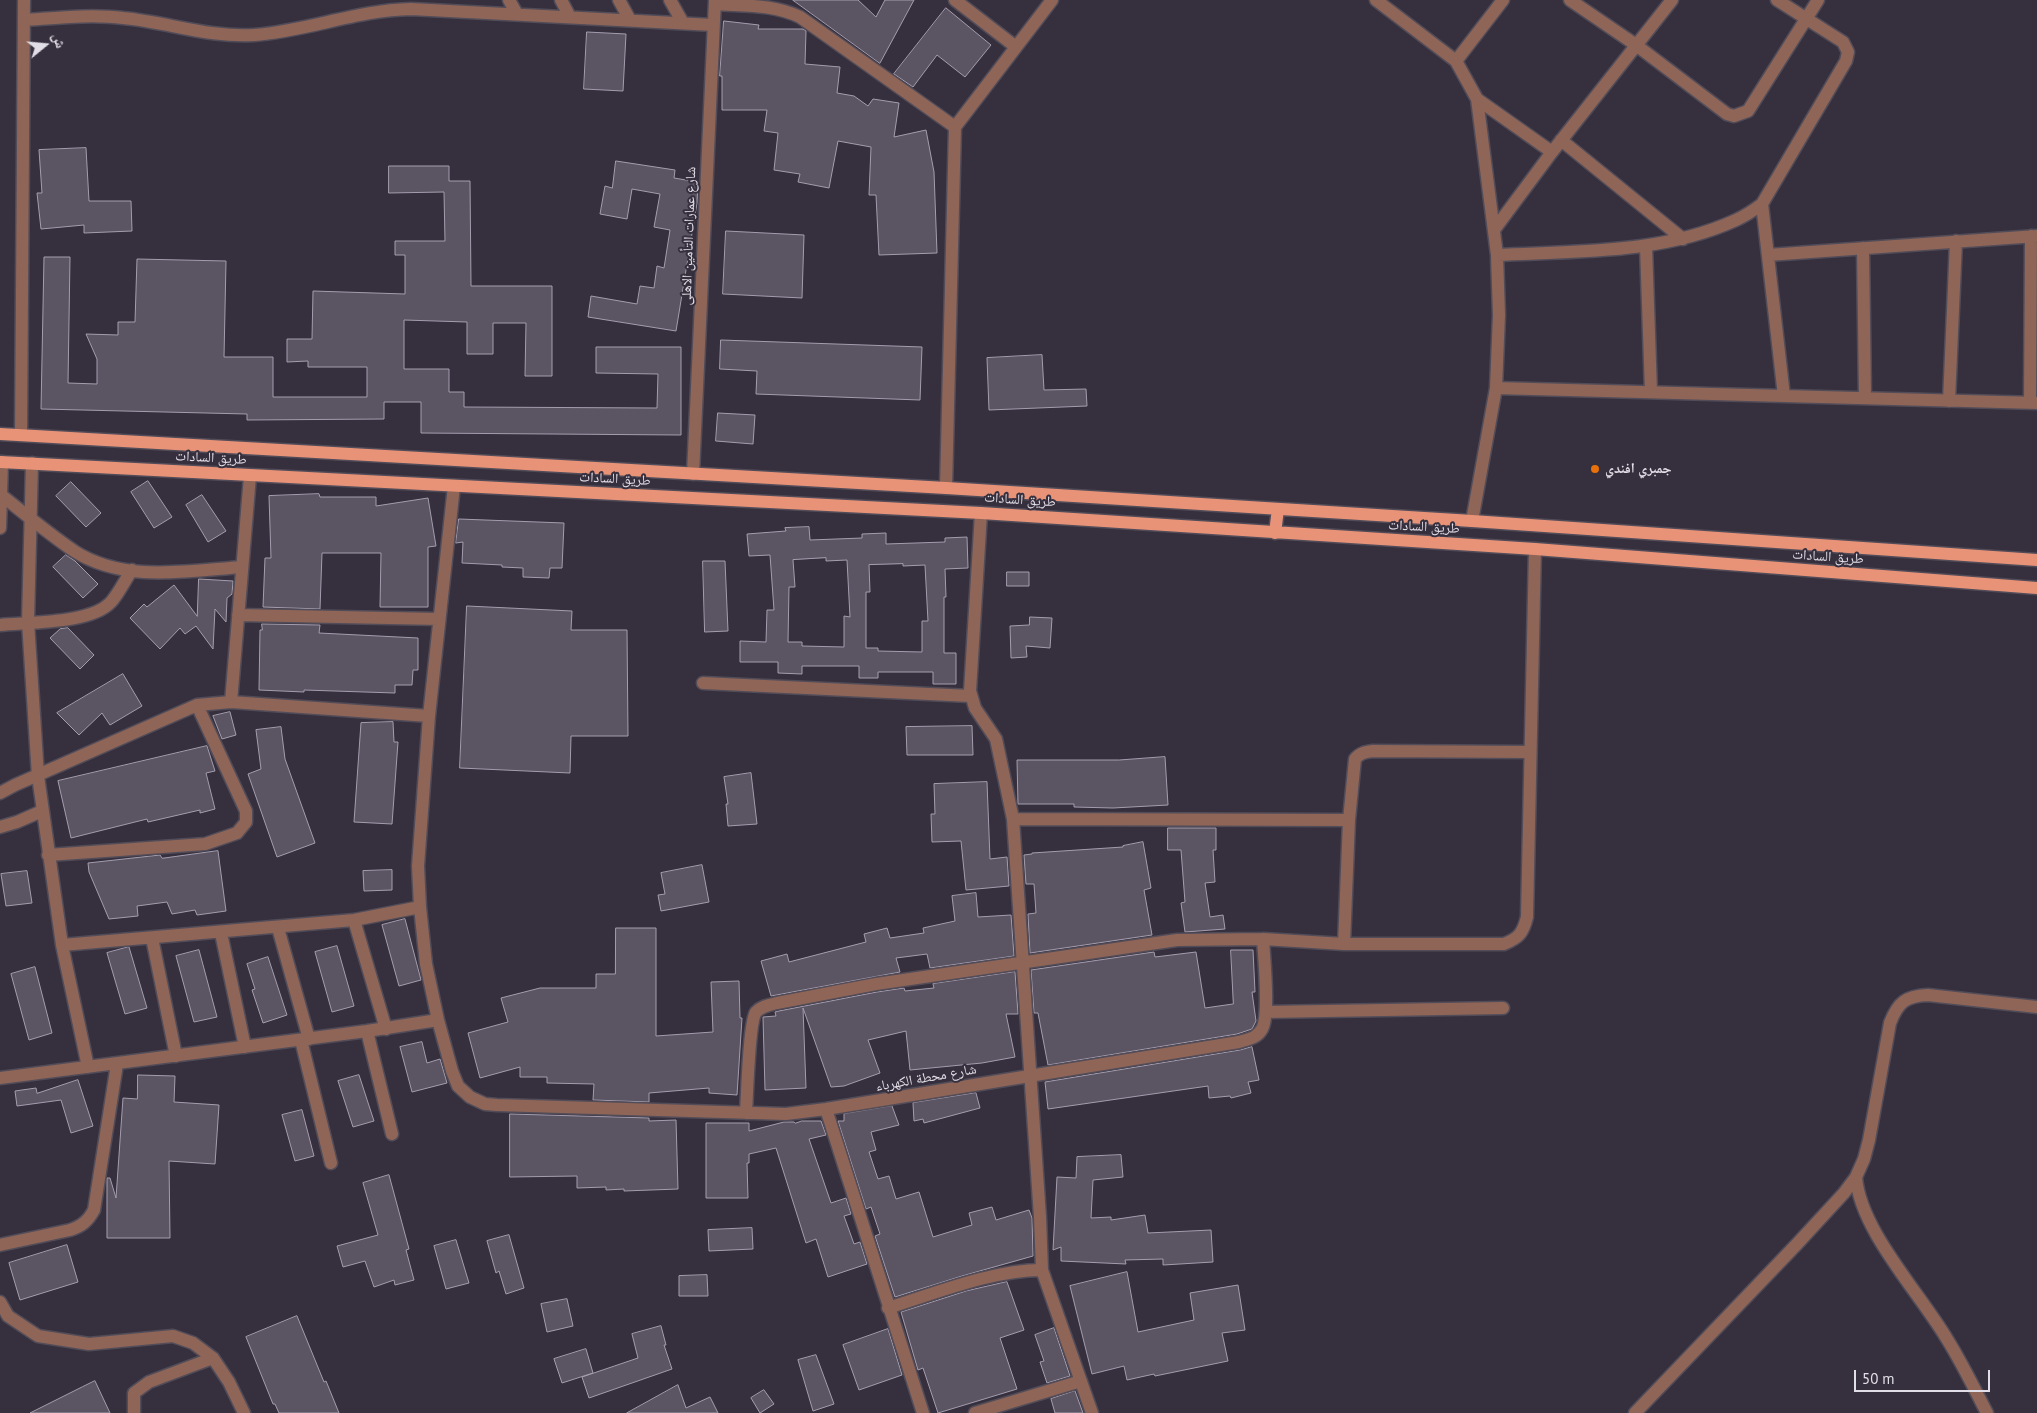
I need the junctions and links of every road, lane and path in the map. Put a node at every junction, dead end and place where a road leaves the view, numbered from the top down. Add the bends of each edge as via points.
1 (24, 0) edge
2 (509, 0) edge
3 (561, 0) edge
4 (619, 0) edge
5 (670, 0) edge
6 (955, 0) edge
7 (1052, 0) edge
8 (1376, 0) edge
9 (1503, 0) edge
10 (1570, 0) edge
11 (1776, 0) edge
12 (1818, 0) edge
13 (1670, 1) edge
14 (715, 2) edge
15 (409, 4) edge
16 (460, 6) edge
17 (517, 14) junction
18 (570, 17) junction
19 (24, 20) junction
20 (630, 20) junction
21 (1806, 20) junction
22 (683, 23) junction
23 (713, 25) junction
24 (1636, 46) junction
25 (1016, 47) junction
26 (1456, 62) junction
27 (1477, 99) junction
28 (955, 127) junction
29 (1561, 140) junction
30 (1552, 152) junction
31 (1762, 204) junction
32 (1494, 230) junction
33 (2034, 236) edge
34 (1683, 239) junction
35 (1956, 242) junction
36 (1646, 246) junction
37 (1863, 248) junction
38 (1497, 255) junction
39 (1768, 255) junction
40 (1496, 388) junction
41 (1651, 392) junction
42 (1784, 396) junction
43 (1865, 398) junction
44 (1949, 401) junction
45 (2033, 403) edge
46 (0, 434) edge
47 (21, 435) junction
48 (1, 462) edge
49 (32, 463) junction
50 (693, 474) junction
51 (250, 476) junction
52 (454, 486) junction
53 (946, 488) junction
54 (1, 495) junction
55 (1278, 509) junction
56 (981, 513) junction
57 (31, 518) junction
58 (1472, 521) junction
59 (0, 528) edge
60 (1276, 533) junction
61 (1534, 549) junction
62 (2037, 560) edge
63 (242, 567) junction
64 (132, 570) junction
65 (2037, 588) edge
66 (238, 615) junction
67 (438, 619) junction
68 (28, 622) junction
69 (0, 625) edge
70 (703, 683) dead end
71 (970, 696) junction
72 (230, 702) junction
73 (196, 705) junction
74 (429, 716) junction
75 (1530, 752) junction
76 (38, 776) junction
77 (0, 794) edge
78 (42, 811) junction
79 (1013, 819) junction
80 (1348, 820) junction
81 (0, 826) edge
82 (48, 855) junction
83 (420, 907) junction
84 (354, 920) junction
85 (278, 928) junction
86 (221, 932) junction
87 (152, 938) junction
88 (1263, 939) junction
89 (1344, 944) junction
90 (62, 945) junction
91 (1023, 963) junction
92 (2037, 1007) edge
93 (1503, 1008) dead end
94 (1266, 1012) junction
95 (438, 1020) junction
96 (386, 1029) junction
97 (367, 1032) junction
98 (305, 1039) junction
99 (245, 1047) junction
100 (176, 1056) junction
101 (117, 1064) junction
102 (88, 1067) junction
103 (1031, 1075) junction
104 (0, 1078) edge
105 (826, 1109) junction
106 (746, 1114) junction
107 (392, 1134) dead end
108 (331, 1163) dead end
109 (1856, 1177) junction
110 (0, 1245) edge
111 (1042, 1270) junction
112 (0, 1302) edge
113 (888, 1308) junction
114 (213, 1358) junction
115 (1081, 1381) junction
116 (134, 1413) edge
117 (244, 1413) edge
118 (923, 1413) edge
119 (975, 1413) edge
120 (1092, 1413) edge
121 (1635, 1413) edge
122 (1987, 1413) edge

1 - 19 street
2 - 17 street
3 - 18 street
4 - 20 street
5 - 22 street
6 - 25 street
7 - 25 street
8 - 26 street
9 - 26 street
10 - 24 street
11 - 21 street
12 - 21 street
13 - 24 street
14 - 23 street, شارع عمارات التأمين الاهلى
14 - 28 street via 785,10
15 - 16 street
15 - 19 street via 254,35 214,34 110,16
16 - 17 street
17 - 18 street
18 - 20 street
19 - 47 street
20 - 22 street
21 - 24 street via 1748,111 1734,116
21 - 31 street via 1843,42 1848,52 1846,61
22 - 23 street
23 - 50 street, شارع عمارات التأمين الاهلى
24 - 29 street
25 - 28 street
26 - 27 street
27 - 30 street
27 - 32 street
28 - 53 street
29 - 30 street
29 - 34 street
30 - 32 street
31 - 34 street via 1738,220
31 - 39 street
32 - 38 street
33 - 35 street
33 - 45 street
34 - 36 street
35 - 37 street
35 - 44 street
36 - 38 street
36 - 41 street
37 - 39 street
37 - 43 street
38 - 40 street
39 - 42 street
40 - 41 street
40 - 58 street
41 - 42 street
42 - 43 street
43 - 44 street
44 - 45 street
46 - 47 main road, طريق السادات
47 - 50 main road, طريق السادات
48 - 49 main road, طريق السادات
48 - 54 street
49 - 51 main road, طريق السادات
49 - 57 street
50 - 53 main road, طريق السادات
51 - 52 main road, طريق السادات
51 - 63 street
52 - 56 main road, طريق السادات
52 - 67 street, شارع محطة الكهرباء
53 - 55 main road, طريق السادات
54 - 57 street
54 - 59 street
55 - 58 main road, طريق السادات
55 - 60 main road
56 - 60 main road, طريق السادات
56 - 71 street
57 - 64 street via 76,552
57 - 68 street
58 - 62 main road, طريق السادات
60 - 61 main road, طريق السادات
61 - 65 main road, طريق السادات
61 - 75 street
63 - 64 street via 152,574
63 - 66 street
64 - 68 street via 111,602 100,611 86,616
66 - 67 street
66 - 72 street
67 - 74 street, شارع محطة الكهرباء
68 - 69 street
68 - 76 street
70 - 71 street
71 - 79 street via 996,739
72 - 73 street
72 - 74 street
73 - 76 street
73 - 82 street via 246,811 246,822 237,833 206,844
74 - 83 street, شارع محطة الكهرباء via 418,866
75 - 80 street via 1365,752 1355,759
75 - 89 street via 1524,931 1504,944
76 - 77 street
76 - 78 street
78 - 81 street
78 - 82 street
79 - 80 street
79 - 91 street
80 - 89 street
82 - 90 street
83 - 84 street
83 - 95 street, شارع محطة الكهرباء via 426,964
84 - 85 street
84 - 96 street
85 - 86 street
85 - 98 street
86 - 87 street
86 - 99 street
87 - 90 street
87 - 100 street
88 - 89 street
88 - 91 street via 1177,940
88 - 94 street, شارع محطة الكهرباء
90 - 102 street
91 - 103 street
91 - 106 street via 876,984 761,1007 754,1014
92 - 109 street via 1928,995 1903,1001 1894,1011 1890,1023 1869,1140
93 - 94 street
94 - 103 street, شارع محطة الكهرباء via 1263,1028 1255,1038
95 - 96 street
95 - 106 street, شارع محطة الكهرباء via 458,1086 485,1104
96 - 97 street
97 - 98 street
97 - 107 street
98 - 99 street
98 - 108 street
99 - 100 street
100 - 101 street
101 - 102 street
101 - 110 street via 94,1210 80,1226 70,1230
102 - 104 street
103 - 105 street, شارع محطة الكهرباء
103 - 111 street
105 - 106 street, شارع محطة الكهرباء
105 - 113 street
109 - 121 street via 1797,1244
109 - 122 street via 1857,1191 1870,1224 1947,1338
111 - 113 street via 993,1277
111 - 115 street
112 - 114 street via 8,1316 38,1336 89,1344 173,1336 194,1343
113 - 118 street
114 - 116 street via 149,1382 134,1393
114 - 117 street via 230,1382
115 - 119 street
115 - 120 street

